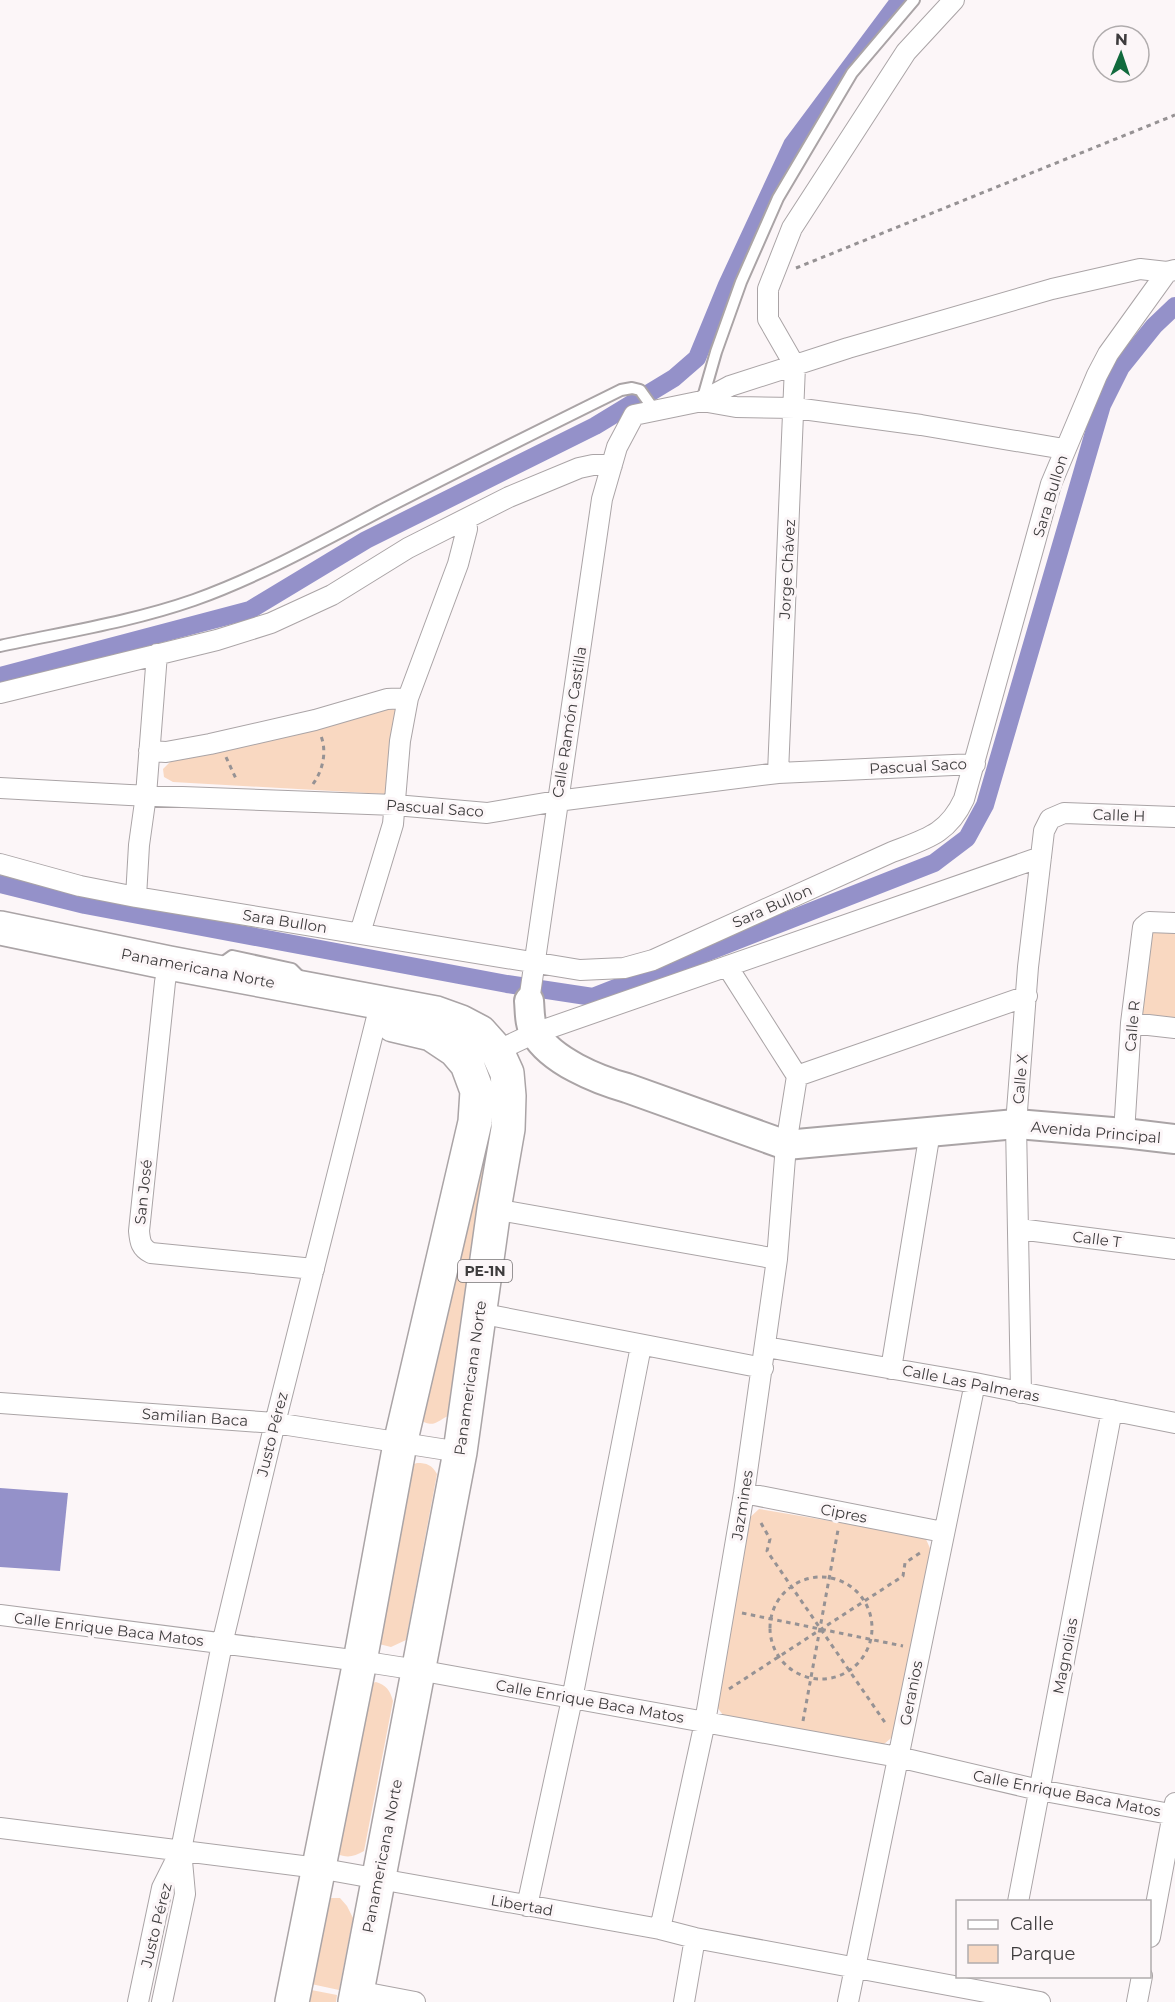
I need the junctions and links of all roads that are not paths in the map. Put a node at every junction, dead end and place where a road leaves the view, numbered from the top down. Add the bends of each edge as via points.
1 (914, 0) edge
2 (954, 0) edge
3 (1171, 271) edge
4 (795, 366) junction
5 (702, 401) junction
6 (651, 405) junction
7 (795, 408) junction
8 (1065, 449) junction
9 (612, 465) junction
10 (466, 519) junction
11 (0, 646) edge
12 (157, 654) junction
13 (0, 693) edge
14 (408, 698) junction
15 (149, 751) junction
16 (975, 764) junction
17 (777, 773) junction
18 (0, 788) edge
19 (146, 795) junction
20 (556, 801) junction
21 (395, 805) junction
22 (1064, 813) joint
23 (1175, 817) edge
24 (1041, 857) junction
25 (0, 864) edge
26 (136, 897) junction
27 (1175, 923) edge
28 (0, 928) edge
29 (360, 933) junction
30 (0, 948) edge
31 (727, 966) junction
32 (533, 967) junction
33 (167, 973) junction
34 (1027, 996) junction
35 (529, 1001) joint
36 (376, 1021) junction
37 (1131, 1023) junction
38 (1175, 1028) edge
39 (535, 1033) junction
40 (496, 1051) junction
41 (467, 1064) junction
42 (796, 1076) junction
43 (1016, 1125) junction
44 (930, 1132) junction
45 (1124, 1133) junction
46 (1175, 1139) edge
47 (786, 1145) junction
48 (495, 1209) junction
49 (1019, 1229) junction
50 (1175, 1249) edge
51 (777, 1259) junction
52 (314, 1269) junction
53 (479, 1313) junction
54 (641, 1346) junction
55 (766, 1347) junction
56 (763, 1368) junction
57 (891, 1369) junction
58 (975, 1383) junction
59 (1021, 1392) junction
60 (0, 1402) edge
61 (1112, 1410) junction
62 (275, 1423) junction
63 (1175, 1423) edge
64 (400, 1444) junction
65 (460, 1452) junction
66 (744, 1493) junction
67 (944, 1532) junction
68 (0, 1615) edge
69 (222, 1644) junction
70 (360, 1660) junction
71 (418, 1670) junction
72 (572, 1699) junction
73 (705, 1722) junction
74 (898, 1757) junction
75 (1039, 1790) junction
76 (1174, 1811) edge
77 (0, 1828) edge
78 (181, 1850) junction
79 (318, 1868) junction
80 (378, 1878) junction
81 (1018, 1900) edge
82 (527, 1906) junction
83 (1151, 1927) edge
84 (660, 1929) junction
85 (695, 1938) junction
86 (854, 1967) junction
87 (1142, 1978) edge
88 (1001, 1991) edge
89 (356, 1996) edge
90 (138, 2002) edge
91 (162, 2002) edge
92 (292, 2002) edge
93 (416, 2002) edge
94 (684, 2002) edge
95 (848, 2002) edge
96 (1040, 2002) edge
97 (1137, 2002) edge

1 - 5 lane via 852,73 778,198 741,282
2 - 4 street via 906,52 792,228 768,289 768,319
3 - 4 street via 1140,270 1052,289
3 - 8 street, Sara Bullon via 1108,354
4 - 5 street via 730,386
4 - 7 street, Jorge Chávez
5 - 6 street
5 - 7 street via 736,407
6 - 9 street, Calle Ramón Castilla via 634,415
6 - 11 lane via 640,390 621,390 228,587 119,622
7 - 8 street
7 - 17 street, Jorge Chávez
8 - 16 street, Sara Bullon via 1051,484
9 - 10 street via 579,468
9 - 20 street, Calle Ramón Castilla via 602,499
10 - 12 street via 302,610 244,632
10 - 14 street via 458,564
12 - 13 street
12 - 15 street
14 - 15 street via 387,699 210,744
14 - 21 street
15 - 19 street
16 - 17 street, Pascual Saco
16 - 32 street, Sara Bullon via 959,809 933,837 653,960 624,968
17 - 20 street, Pascual Saco
18 - 19 street, Pascual Saco
19 - 21 street, Pascual Saco
19 - 26 street
20 - 21 street, Pascual Saco via 487,813
20 - 32 street, Calle Ramón Castilla
21 - 29 street via 393,824
22 - 23 street, Calle H
22 - 24 street, Calle X via 1055,815 1046,825
24 - 31 street
24 - 34 street, Calle X
25 - 26 street, Sara Bullon
26 - 29 street, Sara Bullon
27 - 37 street, Calle R via 1149,922 1143,927
28 - 33 highway, Panamericana Norte / PE-1N
29 - 32 street, Sara Bullon
30 - 33 highway, Panamericana Norte / PE-1N
31 - 39 street
31 - 42 street
32 - 35 street, Calle Ramón Castilla
33 - 36 highway, Panamericana Norte / PE-1N
33 - 40 highway, Panamericana Norte / PE-1N via 212,971 436,1014 480,1032
33 - 52 street, San José via 140,1241 151,1253
34 - 42 street
34 - 43 street, Calle X
35 - 39 street, Calle Ramón Castilla
36 - 41 highway, Panamericana Norte / PE-1N via 431,1034
36 - 52 street, Justo Pérez
37 - 38 street
37 - 45 street, Calle R
39 - 40 street
39 - 47 street via 559,1056 590,1076
40 - 41 street
40 - 48 highway, Panamericana Norte / PE-1N via 507,1073 509,1096 508,1129
41 - 64 highway, Panamericana Norte / PE-1N via 477,1090 475,1122
42 - 47 street, Jazmines
43 - 44 street, Avenida Principal
43 - 45 street, Avenida Principal
43 - 49 street, Calle X
44 - 47 street, Avenida Principal
44 - 57 street
45 - 46 street, Avenida Principal
47 - 51 street, Jazmines
48 - 51 street
48 - 53 highway, Panamericana Norte / PE-1N
49 - 50 street, Calle T
49 - 59 street, Calle X
51 - 55 street, Jazmines
52 - 62 street, Justo Pérez
53 - 54 street
53 - 65 highway, Panamericana Norte / PE-1N
54 - 56 street
54 - 72 street
55 - 56 street, Jazmines
55 - 57 street, Calle Las Palmeras
56 - 66 street, Jazmines
57 - 58 street, Calle Las Palmeras
58 - 59 street, Calle Las Palmeras
58 - 67 street, Geranios
59 - 61 street, Calle Las Palmeras
60 - 62 street, Samilian Baca
61 - 63 street, Calle Las Palmeras
61 - 75 street, Magnolias
62 - 64 street, Samilian Baca
62 - 69 street, Justo Pérez
64 - 65 street, Samilian Baca
64 - 70 highway, Panamericana Norte / PE-1N
65 - 71 highway, Panamericana Norte / PE-1N
66 - 67 street, Cipres
66 - 73 street, Jazmines
67 - 74 street, Geranios
68 - 69 street, Calle Enrique Baca Matos
69 - 70 street, Calle Enrique Baca Matos
69 - 78 street, Justo Pérez
70 - 71 street, Calle Enrique Baca Matos
70 - 79 highway, Panamericana Norte / PE-1N
71 - 72 street, Calle Enrique Baca Matos
71 - 80 highway, Panamericana Norte / PE-1N
72 - 73 street, Calle Enrique Baca Matos
72 - 82 street
73 - 74 street, Calle Enrique Baca Matos
73 - 84 street, Jazmines
74 - 75 street, Calle Enrique Baca Matos
74 - 86 street, Geranios
75 - 76 street, Calle Enrique Baca Matos
75 - 81 street, Magnolias
76 - 83 street
77 - 78 street, Libertad
78 - 79 street, Libertad
78 - 90 street, Justo Pérez via 162,1888
78 - 91 street, Justo Pérez via 185,1894
79 - 80 street, Libertad
79 - 92 highway, Panamericana Norte / PE-1N
80 - 82 street, Libertad
80 - 89 highway, Panamericana Norte / PE-1N
82 - 84 street, Libertad
84 - 85 street, Libertad
85 - 86 street, Libertad
85 - 94 street
86 - 88 street, Libertad
86 - 95 street, Geranios
87 - 97 street
88 - 96 street, Libertad
89 - 93 street

